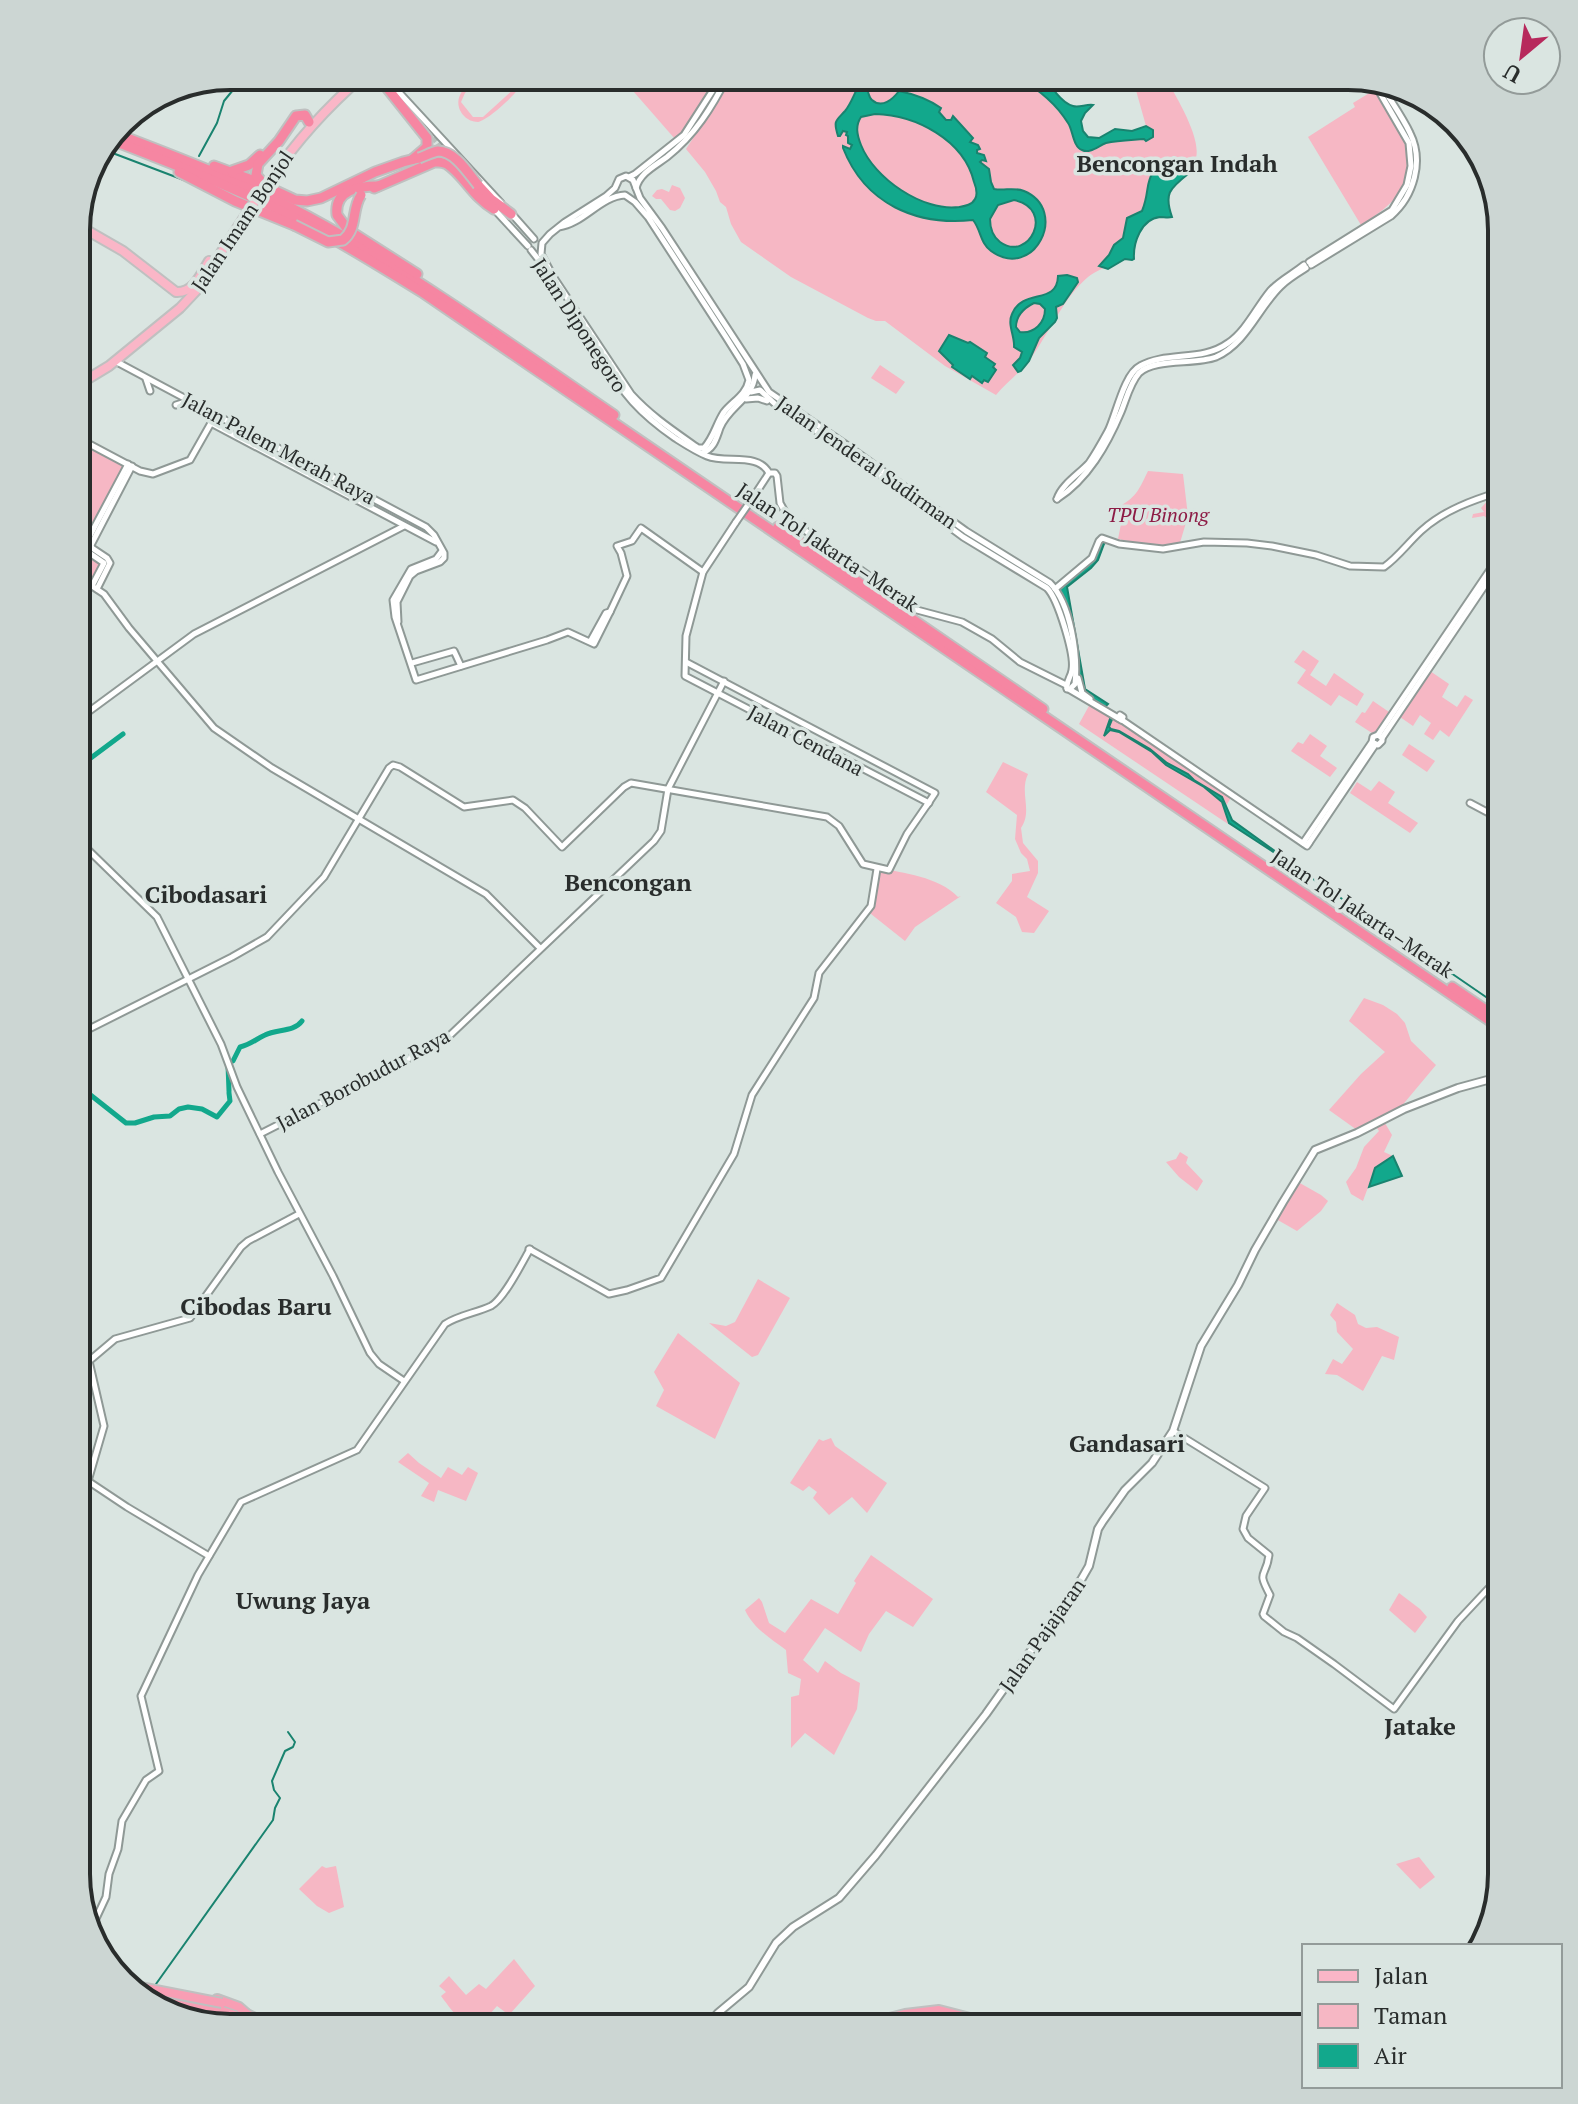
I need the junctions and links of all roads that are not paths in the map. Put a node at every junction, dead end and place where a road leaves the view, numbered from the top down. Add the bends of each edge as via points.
1 (343, 90) edge
2 (346, 90) edge
3 (390, 90) edge
4 (391, 90) edge
5 (393, 90) edge
6 (715, 90) edge
7 (719, 90) edge
8 (1383, 95) edge
9 (311, 117) junction
10 (428, 132) tunnel mouth
11 (126, 138) edge
12 (119, 145) edge
13 (146, 145) junction
14 (118, 146) edge
15 (412, 160) junction
16 (453, 162) tunnel mouth
17 (224, 170) junction
18 (176, 171) junction
19 (628, 177) junction
20 (268, 178) junction
21 (378, 186) junction
22 (636, 189) junction
23 (593, 204) junction
24 (494, 209) junction
25 (279, 210) junction
26 (651, 213) junction
27 (511, 214) junction
28 (586, 214) junction
29 (559, 227) junction
30 (655, 228) junction
31 (90, 233) edge
32 (550, 234) junction
33 (99, 238) junction
34 (535, 239) junction
35 (530, 248) junction
36 (217, 253) junction
37 (538, 258) junction
38 (544, 263) junction
39 (687, 266) junction
40 (688, 277) junction
41 (171, 294) junction
42 (571, 310) junction
43 (580, 318) junction
44 (163, 321) junction
45 (715, 321) junction
46 (729, 332) junction
47 (508, 343) junction
48 (115, 361) junction
49 (755, 372) junction
50 (615, 373) junction
51 (90, 377) edge
52 (146, 378) junction
53 (616, 381) junction
54 (761, 388) junction
55 (150, 391) dead end
56 (751, 392) junction
57 (1125, 396) junction
58 (741, 398) junction
59 (189, 401) junction
60 (775, 404) junction
61 (176, 405) dead end
62 (210, 412) junction
63 (223, 418) junction
64 (214, 424) junction
65 (90, 444) edge
66 (702, 454) junction
67 (130, 465) junction
68 (770, 472) junction
69 (365, 494) junction
70 (1488, 495) edge
71 (374, 498) junction
72 (361, 503) junction
73 (370, 508) junction
74 (952, 521) junction
75 (404, 526) junction
76 (437, 542) junction
77 (973, 542) junction
78 (1029, 571) junction
79 (703, 572) junction
80 (1488, 573) edge
81 (1035, 580) junction
82 (1488, 580) edge
83 (1055, 589) junction
84 (157, 661) junction
85 (686, 662) junction
86 (412, 663) junction
87 (461, 666) junction
88 (1074, 672) junction
89 (724, 681) junction
90 (1069, 687) junction
91 (718, 694) junction
92 (90, 711) edge
93 (1108, 712) junction
94 (1380, 736) junction
95 (668, 789) junction
96 (1470, 803) dead end
97 (928, 804) junction
98 (1488, 813) edge
99 (359, 819) junction
100 (90, 851) edge
101 (877, 869) junction
102 (540, 948) junction
103 (188, 979) junction
104 (1488, 1012) edge
105 (1488, 1019) edge
106 (90, 1028) edge
107 (1488, 1080) edge
108 (260, 1134) junction
109 (299, 1214) junction
110 (90, 1360) edge
111 (90, 1365) edge
112 (404, 1381) junction
113 (1173, 1431) junction
114 (90, 1474) edge
115 (90, 1482) edge
116 (209, 1556) junction
117 (1488, 1589) edge
118 (97, 1916) edge
119 (153, 1990) edge
120 (155, 1991) edge
121 (160, 1995) edge
122 (221, 2005) junction
123 (240, 2014) edge
124 (244, 2014) edge
125 (717, 2014) edge
126 (917, 2014) edge
127 (927, 2014) edge
128 (950, 2014) edge
129 (960, 2014) edge

1 - 9 main road, Jalan Imam Bonjol
2 - 20 main road, Jalan Imam Bonjol
3 - 15 highway via 427,138 427,147
4 - 10 street
5 - 27 street, Jalan Diponegoro
6 - 19 street via 684,135
7 - 22 street via 691,135 643,175
8 - 57 street via 1409,143 1411,166 1392,210 1280,281 1227,344 1211,353 1141,365 1132,373
9 - 15 highway via 296,116 258,164 257,178 305,198 377,166
9 - 17 highway via 295,113 249,165
9 - 20 main road, Jalan Imam Bonjol
11 - 13 highway, Jalan Tol Jakarta–Merak
12 - 25 highway, Jalan Tol Jakarta–Merak
13 - 17 highway
13 - 47 highway, Jalan Tol Jakarta–Merak via 323,224
14 - 18 highway
15 - 17 highway via 307,201
15 - 27 highway, bridge via 440,151 448,154
16 - 24 street, Jalan Diponegoro
18 - 21 highway, bridge via 328,242 343,240 352,229 361,195
18 - 25 highway
19 - 22 street, Jalan Jenderal Sudirman
19 - 23 street
20 - 36 main road, Jalan Imam Bonjol, bridge
21 - 24 highway via 441,162
21 - 47 highway via 355,187 344,194 336,207 339,221
22 - 26 street, Jalan Jenderal Sudirman
23 - 28 street
23 - 29 street
24 - 35 street, Jalan Diponegoro
25 - 105 highway, Jalan Tol Jakarta–Merak via 422,292
26 - 30 street
26 - 39 street, Jalan Jenderal Sudirman
27 - 34 street, Jalan Diponegoro
28 - 29 street
28 - 30 street via 621,195 630,198
29 - 32 street
30 - 40 street
31 - 33 main road, Jalan Imam Bonjol
32 - 34 street
32 - 38 street, Jalan Diponegoro via 541,249
33 - 36 main road, Jalan Imam Bonjol via 176,292 191,288
33 - 41 main road, Jalan Imam Bonjol
34 - 35 street via 529,241
34 - 35 street via 539,247
35 - 37 street, Jalan Diponegoro
36 - 41 main road via 187,296
36 - 44 main road, Jalan Imam Bonjol via 196,291
37 - 38 street
37 - 42 street, Jalan Diponegoro
38 - 43 street, Jalan Diponegoro
39 - 40 street
39 - 46 street, Jalan Jenderal Sudirman
40 - 45 street
41 - 44 main road via 176,307
42 - 43 street
42 - 53 street, Jalan Diponegoro
43 - 50 street, Jalan Diponegoro
44 - 48 main road, Jalan Imam Bonjol
45 - 46 street
45 - 58 street via 749,378
46 - 49 street, Jalan Jenderal Sudirman
47 - 104 highway, Jalan Tol Jakarta–Merak
48 - 51 main road, Jalan Imam Bonjol
48 - 52 street, Jalan Palem Merah Raya
49 - 54 street, Jalan Jenderal Sudirman
49 - 56 street
50 - 53 street
50 - 58 street, Jalan Diponegoro via 645,410 698,448 704,448 725,411
52 - 55 street
52 - 59 street, Jalan Palem Merah Raya
53 - 66 street, Jalan Diponegoro via 646,417
54 - 56 street, Jalan Jenderal Sudirman
54 - 60 street, Jalan Jenderal Sudirman
54 - 74 street, Jalan Jenderal Sudirman
56 - 58 street, Jalan Diponegoro
57 - 57 street via 1102,451 1057,499 1095,454
58 - 60 street
58 - 66 street, Jalan Diponegoro via 713,446
59 - 61 street
59 - 62 street, Jalan Palem Merah Raya
60 - 77 street, Jalan Jenderal Sudirman
62 - 63 street, Jalan Palem Merah Raya
62 - 64 street
63 - 64 street
63 - 69 street, Jalan Palem Merah Raya
64 - 67 street via 186,462 153,474
64 - 72 street, Jalan Palem Merah Raya
65 - 67 street
66 - 68 street via 756,462
67 - 84 street via 91,545 105,563 94,588
68 - 79 street, bridge
68 - 90 street via 777,476 780,503 789,519 917,610 955,619 1018,663
69 - 71 street, Jalan Palem Merah Raya
69 - 72 street
70 - 83 street via 1441,516 1384,567 1350,566 1260,544 1214,542 1163,549 1102,538 1092,558
71 - 73 street
71 - 76 street, Jalan Palem Merah Raya via 432,531
72 - 73 street, Jalan Palem Merah Raya
73 - 75 street, Jalan Palem Merah Raya
74 - 77 street
74 - 78 street, Jalan Jenderal Sudirman
75 - 76 street, Jalan Palem Merah Raya
75 - 84 street via 194,634
76 - 86 street, Jalan Palem Merah Raya via 442,550 438,558 412,568 392,603
77 - 81 street, Jalan Jenderal Sudirman
78 - 81 street
78 - 83 street, Jalan Jenderal Sudirman
79 - 85 street via 686,636
79 - 87 street via 641,528 635,538 617,546 627,576 592,643 569,632
80 - 94 street
81 - 88 street, Jalan Jenderal Sudirman via 1053,595
82 - 94 street
83 - 88 street via 1071,630
84 - 92 street
84 - 99 street via 214,728
85 - 89 street, Jalan Cendana
85 - 91 street, Jalan Cendana via 685,676
86 - 87 street via 452,651
86 - 87 street via 416,680
88 - 90 street
88 - 93 street via 1082,693
89 - 91 street, Jalan Borobudur Raya
89 - 97 street, Jalan Cendana via 935,793
90 - 93 street
91 - 95 street, Jalan Borobudur Raya
91 - 97 street, Jalan Cendana
93 - 94 street via 1306,842 1374,744 1373,737
95 - 99 street via 627,784 562,847 513,800 464,807 393,765
95 - 101 street via 832,819 862,864
95 - 102 street, Jalan Borobudur Raya via 658,836
96 - 98 street
97 - 101 street via 888,870
99 - 102 street via 489,897
99 - 103 street via 324,877 264,939
100 - 103 street via 153,911
101 - 112 street via 869,909 819,973 814,998 752,1095 731,1160 663,1275 609,1294 528,1248 495,1304 446,1323
102 - 108 street, Jalan Borobudur Raya via 445,1040
103 - 106 street
103 - 108 street
107 - 113 main road, Jalan Pajajaran via 1404,1109 1315,1150 1201,1346
108 - 109 street
109 - 110 street via 241,1247 190,1318 118,1338
109 - 112 street via 370,1353
111 - 114 street via 104,1426
112 - 116 street via 357,1450 243,1500
113 - 117 street via 1265,1488 1243,1529 1269,1555 1261,1577 1270,1595 1264,1616 1394,1709
113 - 125 main road, Jalan Pajajaran via 1103,1521 1081,1580 955,1755 839,1898 786,1933 749,1987
115 - 116 street
116 - 118 street via 141,1696 159,1771 146,1780 122,1821
119 - 122 highway, bridge
120 - 124 highway via 164,1988 214,1999 239,2007
121 - 122 highway, bridge
122 - 123 highway
126 - 129 highway
127 - 128 highway

